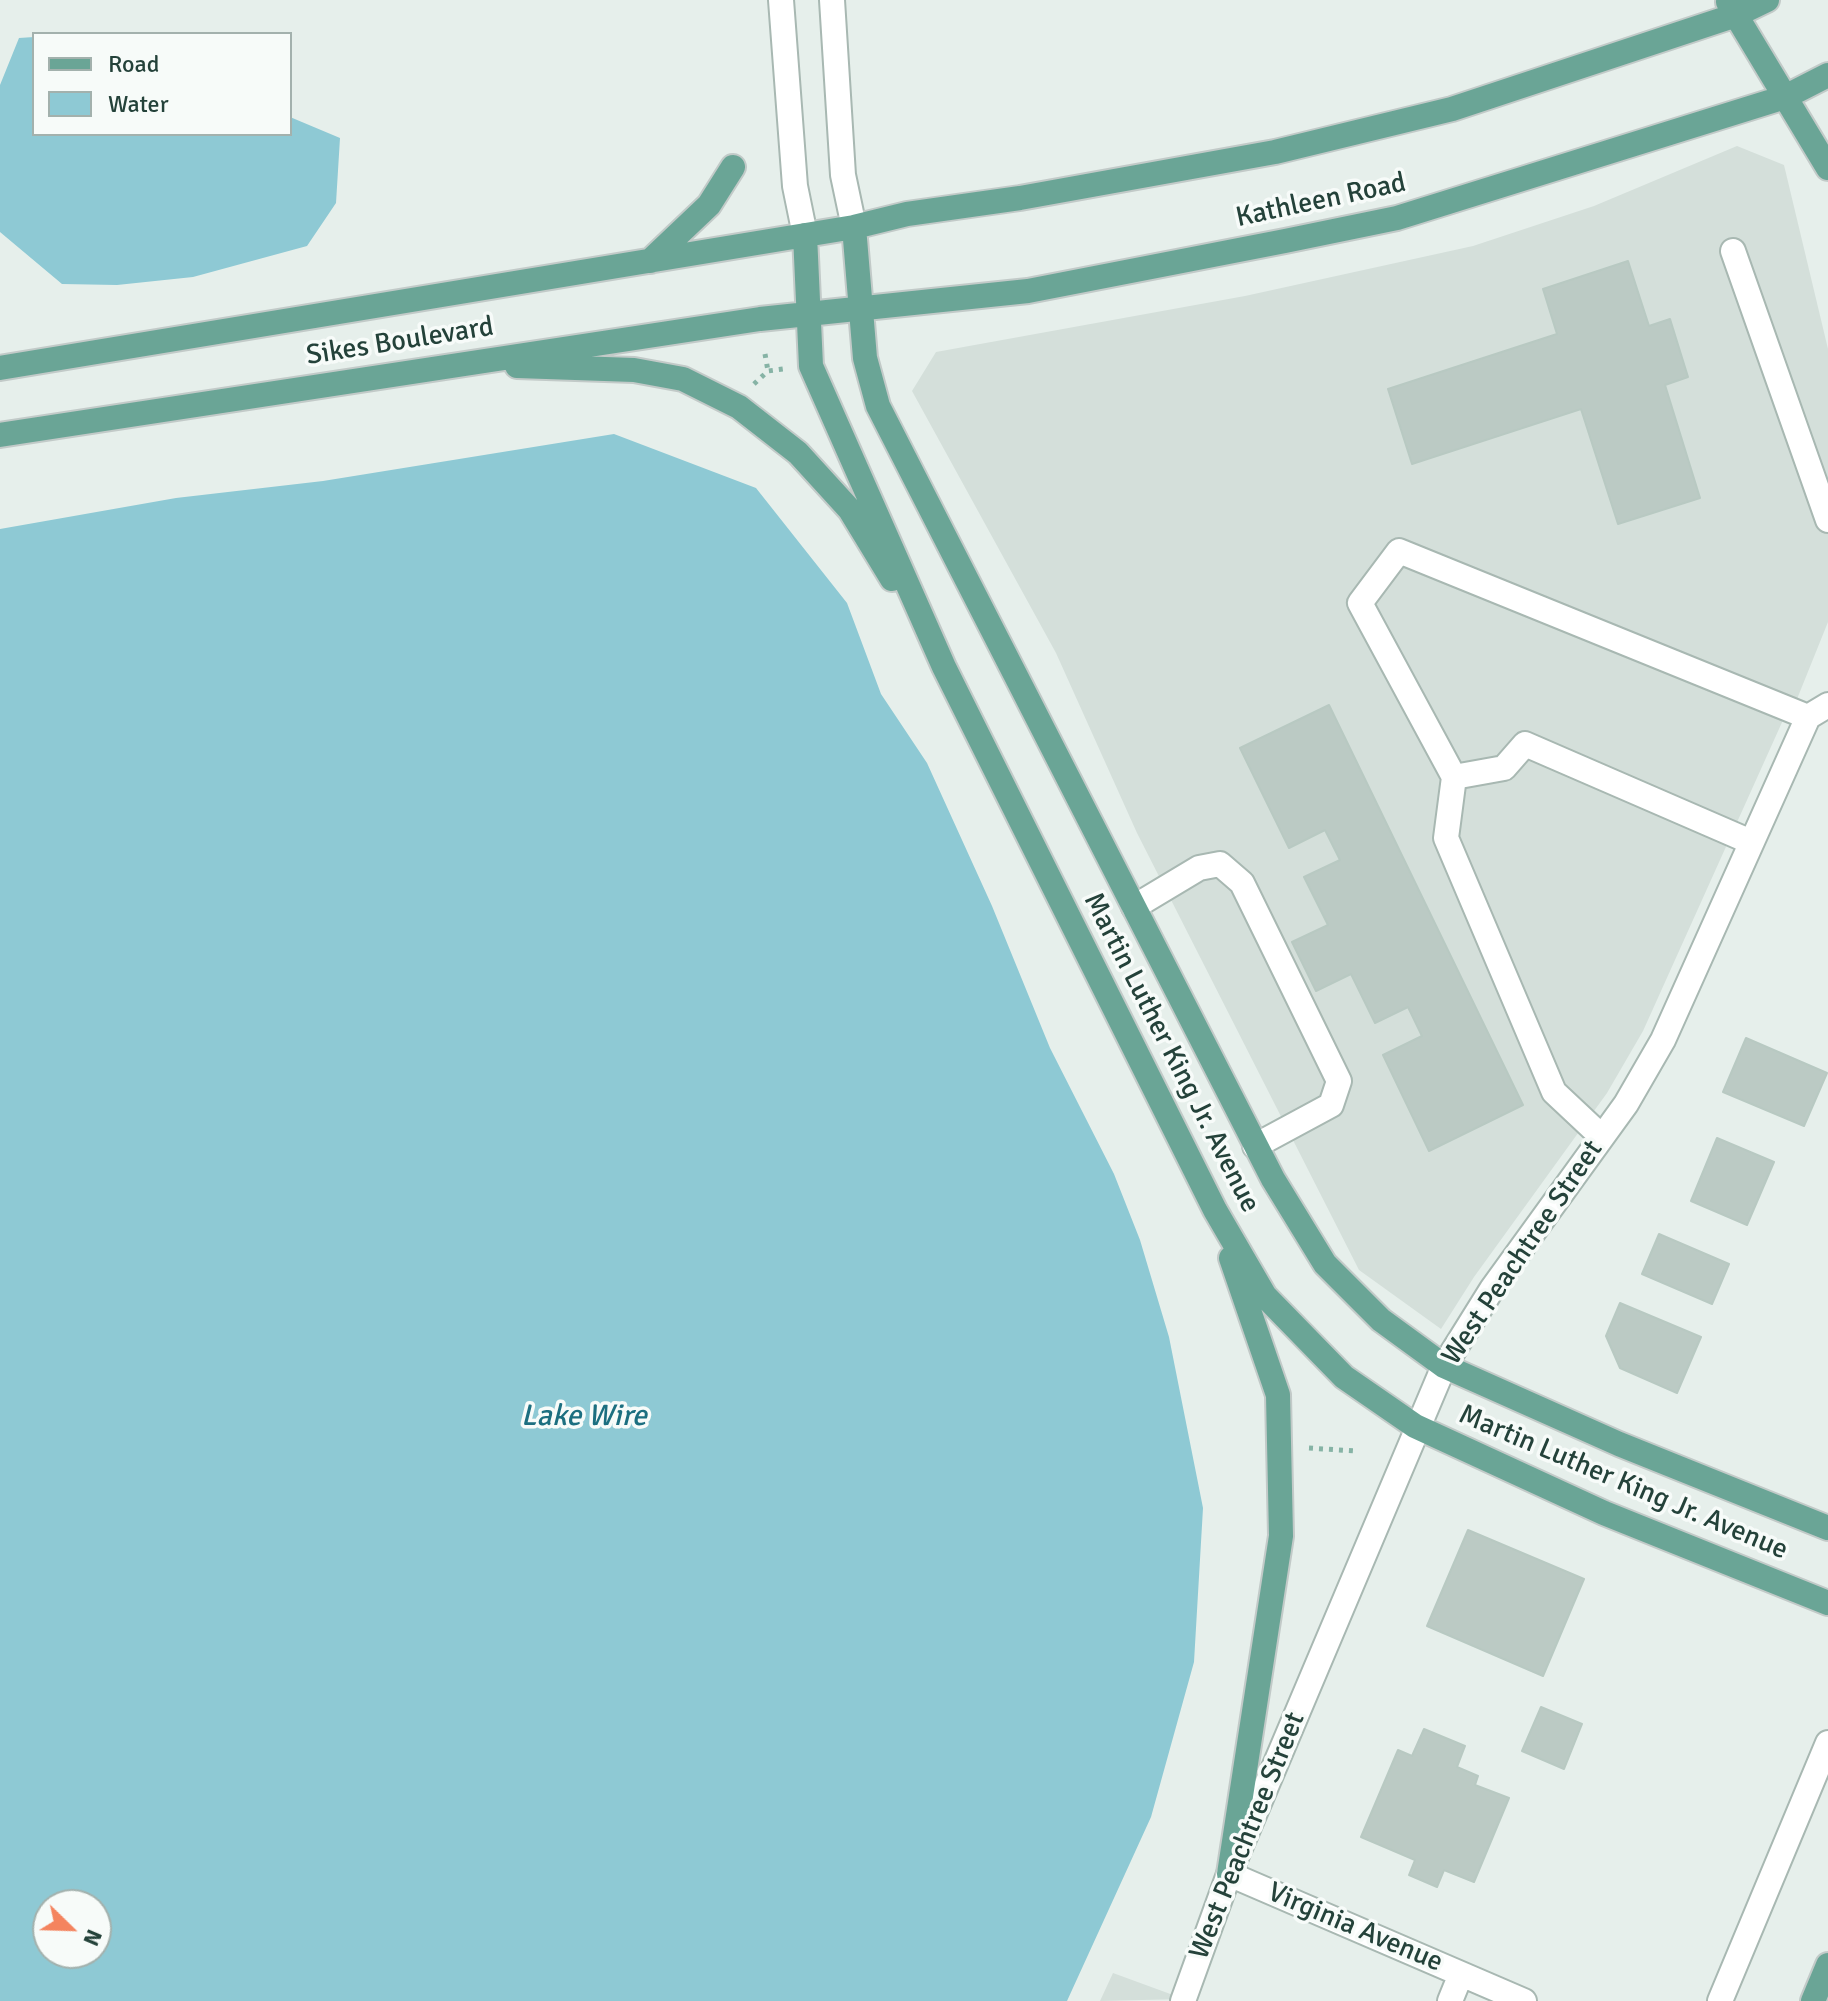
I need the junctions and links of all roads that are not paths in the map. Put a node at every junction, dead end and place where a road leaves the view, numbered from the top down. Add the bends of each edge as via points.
1 (781, 0) edge
2 (832, 0) edge
3 (1767, 0) edge
4 (1731, 7) edge
5 (1828, 75) edge
6 (1785, 97) junction
7 (733, 167) dead end
8 (1828, 168) edge
9 (854, 227) junction
10 (805, 235) junction
11 (1733, 251) dead end
12 (650, 261) junction
13 (860, 310) junction
14 (810, 312) junction
15 (455, 364) junction
16 (0, 368) edge
17 (0, 435) edge
18 (1828, 520) edge
19 (944, 667) junction
20 (1818, 711) edge
21 (1454, 777) junction
22 (1751, 842) junction
23 (1134, 907) junction
24 (1602, 1137) junction
25 (1255, 1146) junction
26 (1215, 1210) junction
27 (1444, 1366) junction
28 (1415, 1426) junction
29 (1828, 1528) edge
30 (1828, 1603) edge
31 (1828, 1743) edge
32 (1229, 1874) junction
33 (1828, 1965) edge
34 (1461, 1974) junction
35 (1183, 2001) edge
36 (1450, 2001) edge
37 (1524, 2001) edge
38 (1720, 2001) edge
39 (1813, 2001) edge

1 - 10 street via 795,186
2 - 9 street via 843,175
3 - 4 main road, Kathleen Road
4 - 6 main road
4 - 9 main road, Kathleen Road via 1452,109 1305,145
5 - 6 main road, Kathleen Road
6 - 8 main road
6 - 13 main road, Kathleen Road via 1397,218 1028,291
7 - 12 main road via 709,205
9 - 10 main road, Kathleen Road
9 - 13 main road, Martin Luther King Jr. Avenue
10 - 12 main road, Sikes Boulevard
10 - 14 main road, Martin Luther King Jr. Avenue
11 - 18 street
12 - 16 main road, Sikes Boulevard
13 - 14 main road, Kathleen Road
13 - 23 main road, Martin Luther King Jr. Avenue via 878,406
14 - 15 main road, Sikes Boulevard
14 - 19 main road, Martin Luther King Jr. Avenue via 811,366
15 - 17 main road, Sikes Boulevard
15 - 19 main road via 634,370 683,379 739,407 798,453 850,510
19 - 26 main road, Martin Luther King Jr. Avenue
20 - 21 street via 1399,551 1360,603
20 - 22 street, West Peachtree Street
21 - 22 street via 1504,768 1525,744
21 - 24 street via 1446,838 1554,1092
22 - 24 street, West Peachtree Street via 1663,1040
23 - 25 main road, Martin Luther King Jr. Avenue
23 - 25 street via 1199,868 1220,864 1242,883 1339,1081 1331,1105
24 - 27 street, West Peachtree Street via 1492,1289
25 - 27 main road, Martin Luther King Jr. Avenue via 1325,1264 1381,1320
26 - 28 main road, Martin Luther King Jr. Avenue via 1265,1296 1344,1377
26 - 32 main road via 1278,1395 1279,1434 1281,1536
27 - 28 street, West Peachtree Street
27 - 29 main road, Martin Luther King Jr. Avenue
28 - 30 main road, Martin Luther King Jr. Avenue via 1604,1513
28 - 32 street, West Peachtree Street
31 - 38 street
32 - 34 street, Virginia Avenue
32 - 35 street, West Peachtree Street
33 - 39 main road
34 - 36 street
34 - 37 street, Virginia Avenue

